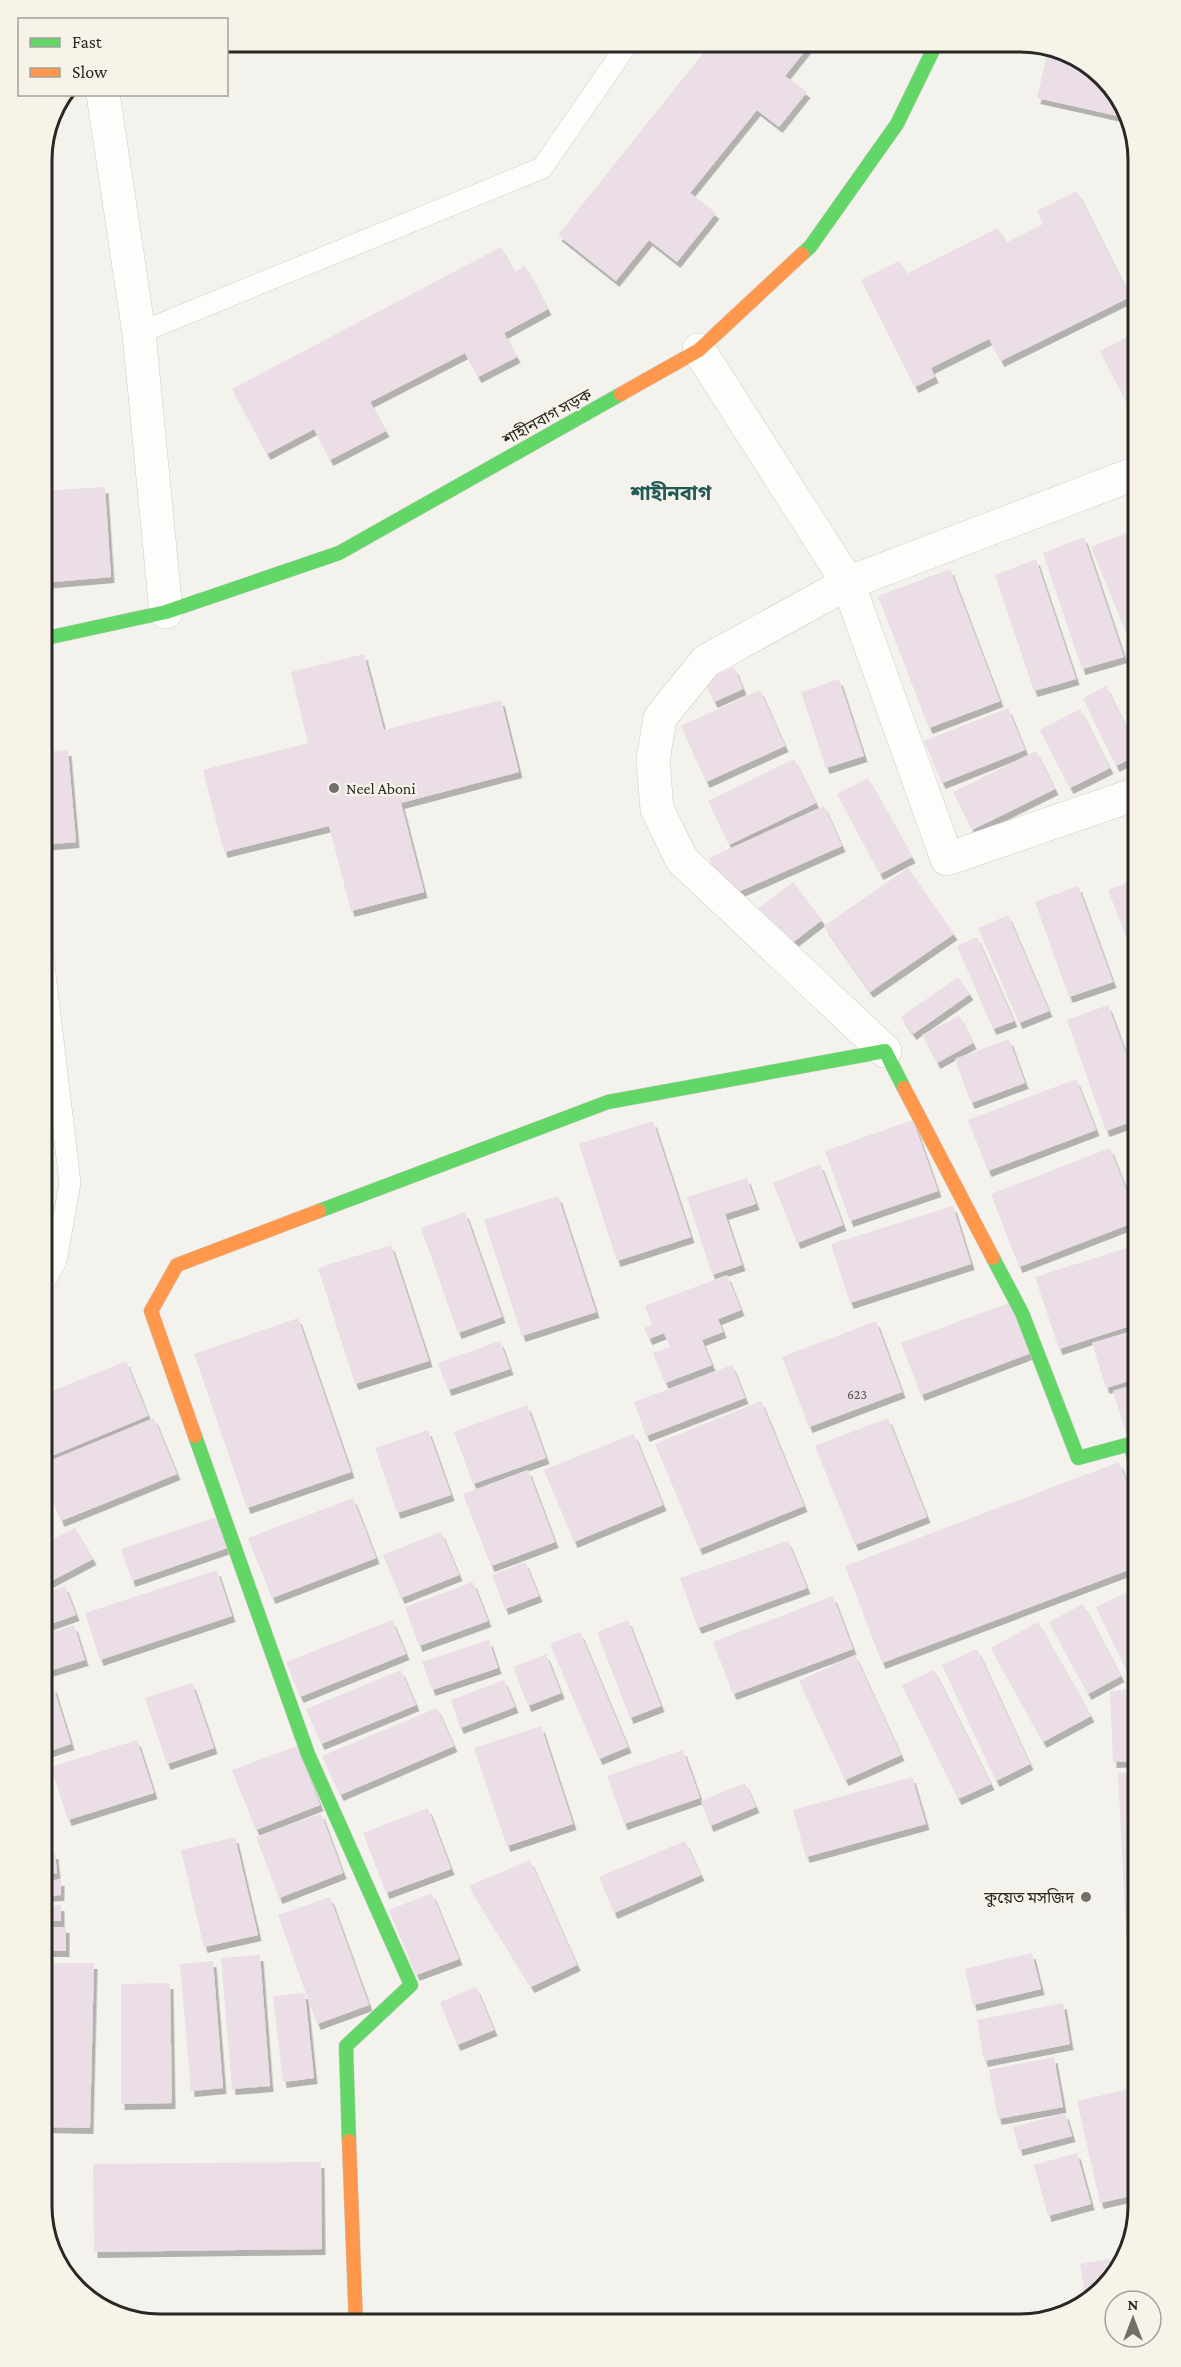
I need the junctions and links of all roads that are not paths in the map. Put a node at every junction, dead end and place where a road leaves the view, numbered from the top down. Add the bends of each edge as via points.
1 (621, 53) edge
2 (932, 53) edge
3 (103, 96) edge
4 (138, 333) junction
5 (699, 350) junction
6 (1128, 476) edge
7 (848, 583) junction
8 (166, 612) junction
9 (53, 637) edge
10 (1128, 797) edge
11 (53, 1037) edge
12 (885, 1052) junction
13 (52, 1267) edge
14 (1128, 1445) edge
15 (356, 2314) edge

1 - 4 lane via 542,168
2 - 5 street, শাহীনবাগ সড়ক via 897,124 810,248
3 - 4 street
4 - 8 street
5 - 7 street
5 - 8 street, শাহীনবাগ সড়ক via 339,553
6 - 7 street
7 - 10 street via 947,859
7 - 12 street via 706,661 660,718 653,760 657,809 682,860
8 - 9 street, শাহীনবাগ সড়ক
11 - 13 lane via 70,1183
12 - 14 street via 1022,1313 1078,1458
12 - 15 street via 608,1102 177,1265 151,1311 308,1754 411,1985 346,2046

